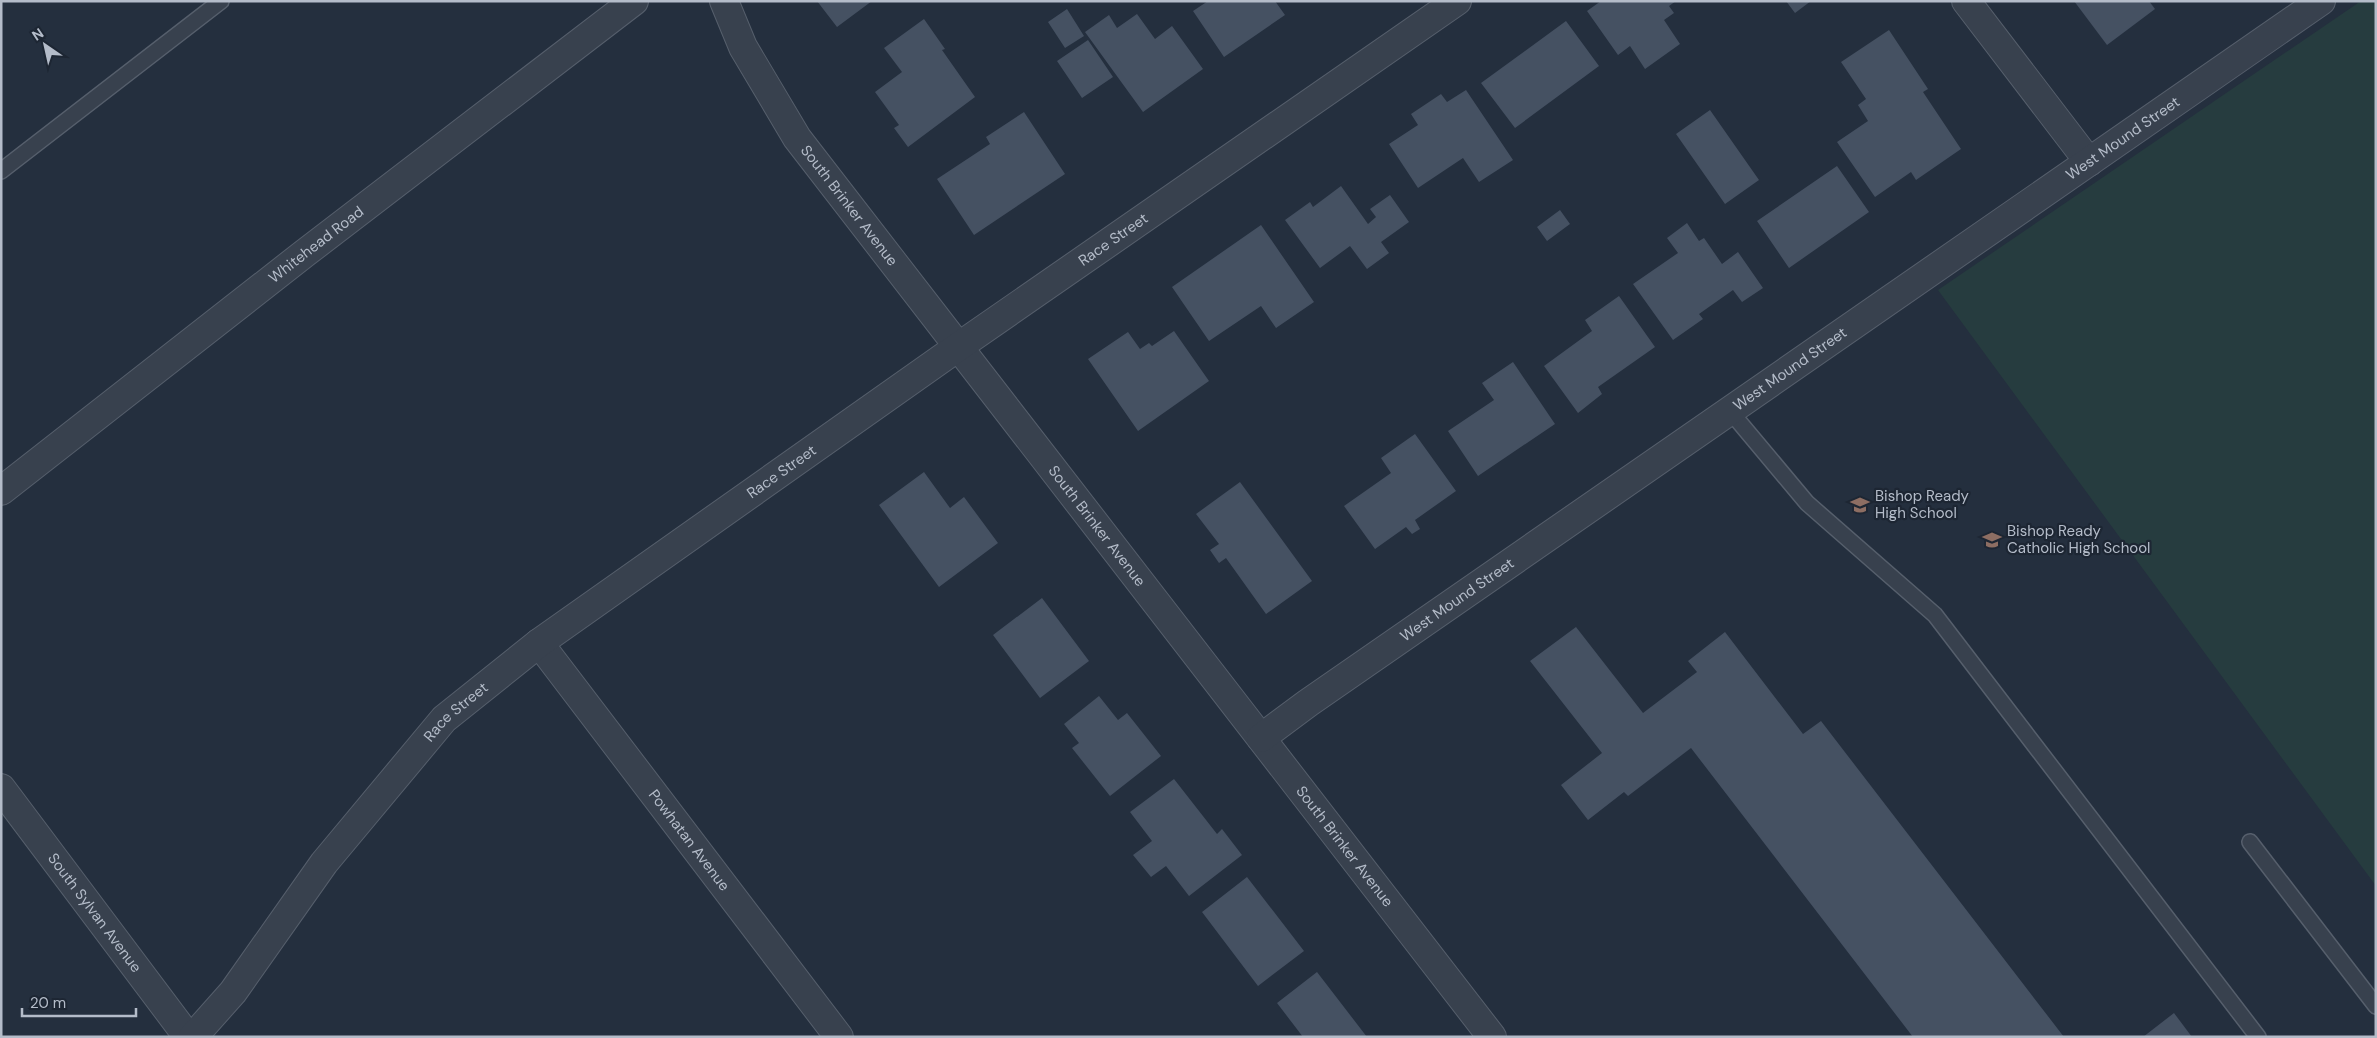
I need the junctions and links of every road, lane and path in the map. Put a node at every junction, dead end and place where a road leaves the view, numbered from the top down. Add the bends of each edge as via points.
1 (221, 1) edge
2 (634, 1) edge
3 (724, 1) edge
4 (1457, 1) edge
5 (1966, 1) edge
6 (2321, 1) edge
7 (2089, 162) junction
8 (1, 171) edge
9 (958, 347) junction
10 (1730, 411) junction
11 (1, 491) edge
12 (539, 644) junction
13 (1261, 738) junction
14 (1, 788) edge
15 (2250, 842) dead end
16 (2376, 1006) edge
17 (188, 1037) edge
18 (193, 1037) edge
19 (838, 1037) edge
20 (1492, 1037) edge
21 (2258, 1037) edge

1 - 8 lane
2 - 11 street, Whitehead Road
3 - 9 street, South Brinker Avenue via 743,47 797,138
4 - 9 street, Race Street
5 - 7 street
6 - 7 street, West Mound Street
7 - 10 street, West Mound Street
9 - 12 street, Race Street
9 - 13 street, South Brinker Avenue
10 - 13 street, West Mound Street
10 - 21 lane via 1807,502 1934,615
12 - 18 street, Race Street via 444,718 324,863 233,992
12 - 19 street, Powhatan Avenue
13 - 20 street, South Brinker Avenue
14 - 17 street, South Sylvan Avenue
15 - 16 lane

